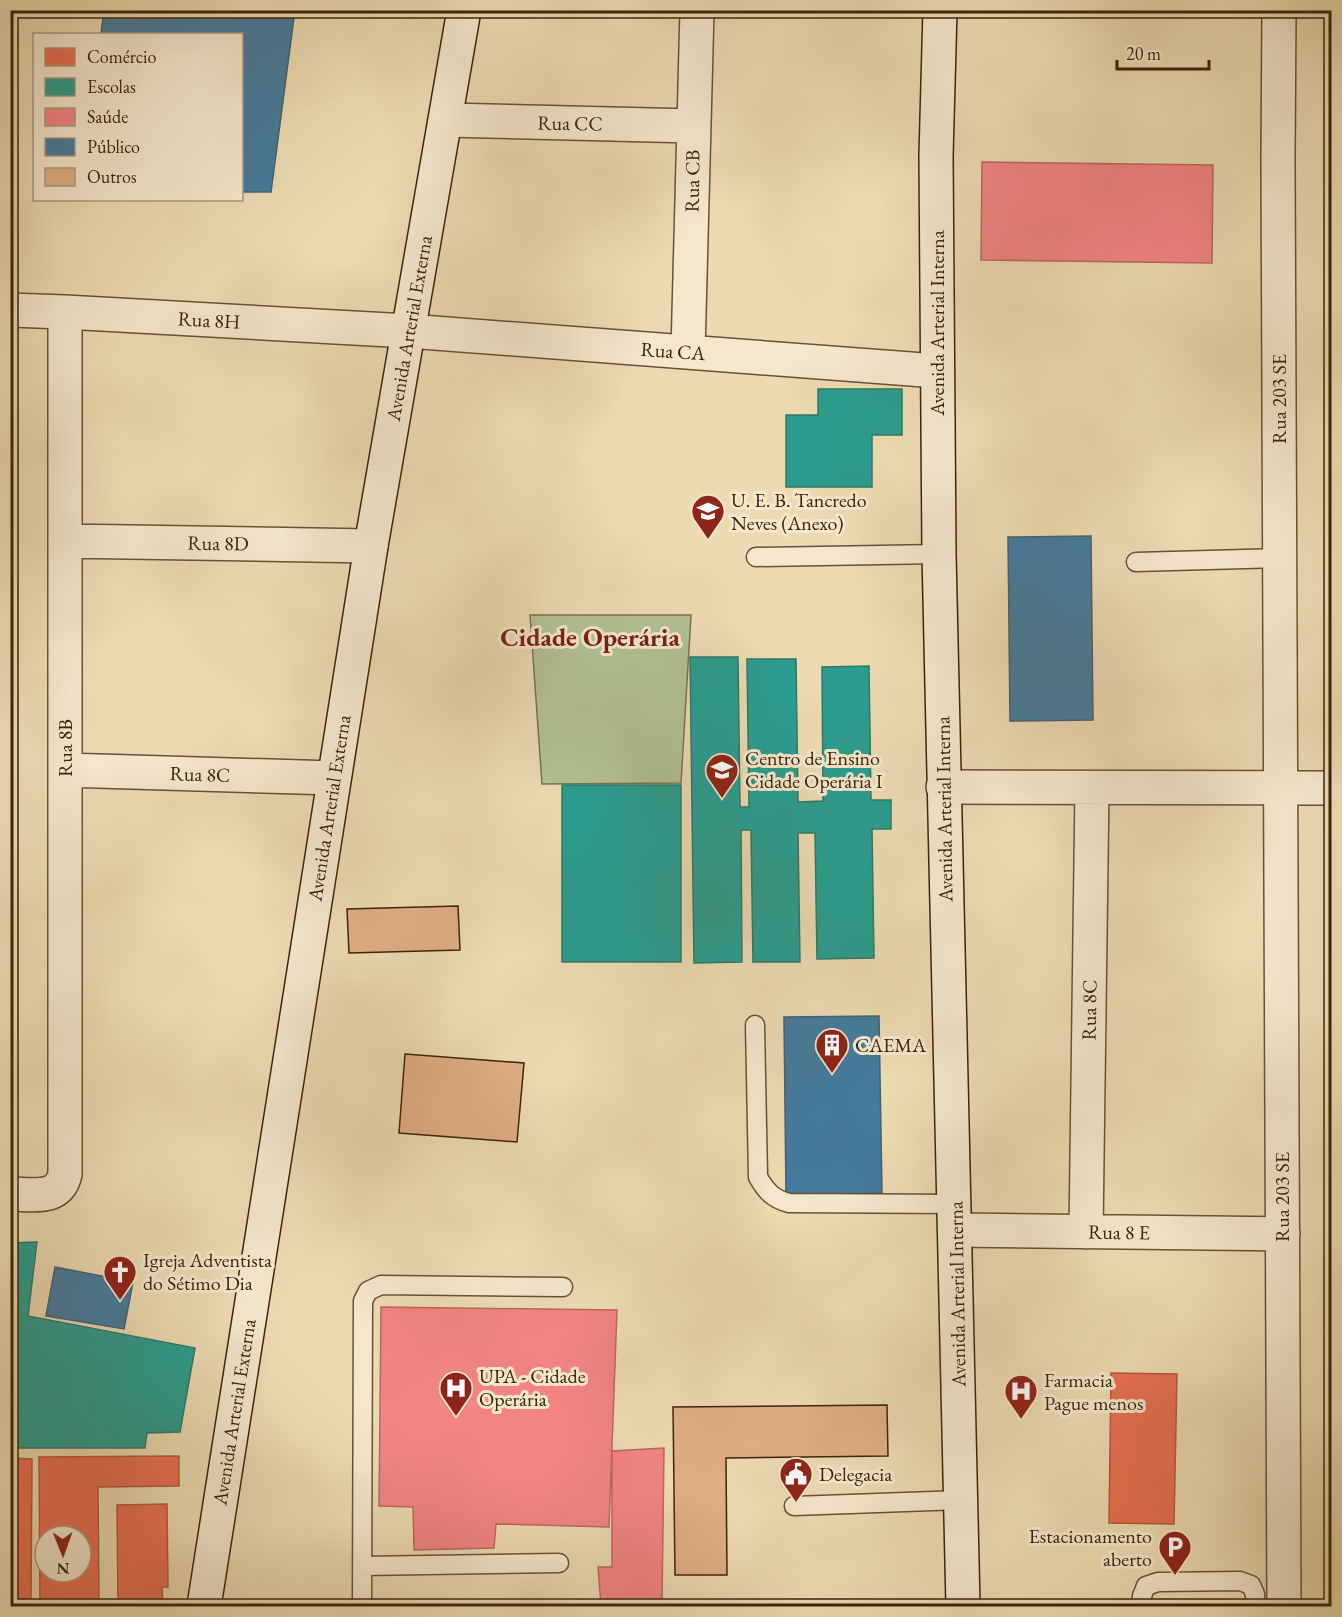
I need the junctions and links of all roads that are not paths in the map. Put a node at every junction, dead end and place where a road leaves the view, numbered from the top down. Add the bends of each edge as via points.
1 (464, 10) edge
2 (697, 10) edge
3 (940, 10) edge
4 (1279, 10) edge
5 (446, 120) junction
6 (693, 126) junction
7 (10, 310) edge
8 (65, 312) junction
9 (408, 331) junction
10 (688, 352) junction
11 (937, 371) junction
12 (65, 541) junction
13 (371, 546) junction
14 (939, 554) junction
15 (756, 557) dead end
16 (1279, 558) junction
17 (1136, 562) dead end
18 (65, 770) junction
19 (334, 778) junction
20 (944, 787) junction
21 (1280, 787) junction
22 (1092, 788) junction
23 (1332, 788) edge
24 (755, 1025) dead end
25 (10, 1194) edge
26 (955, 1217) junction
27 (1086, 1232) junction
28 (1283, 1234) junction
29 (563, 1287) dead end
30 (961, 1500) junction
31 (794, 1506) dead end
32 (559, 1563) dead end
33 (362, 1566) junction
34 (204, 1606) edge
35 (362, 1606) edge
36 (963, 1606) edge
37 (1141, 1606) edge
38 (1255, 1606) edge
39 (1284, 1606) edge

1 - 5 street, Avenida Arterial Externa
2 - 6 street, Rua CB
3 - 11 street, Avenida Arterial Interna
4 - 16 street, Rua 203 SE
5 - 6 street, Rua CC
5 - 9 street, Avenida Arterial Externa
6 - 10 street, Rua CB
7 - 8 street, Rua 8H
8 - 9 street, Rua 8H
8 - 12 street, Rua 8B
9 - 10 street, Rua CA
9 - 13 street, Avenida Arterial Externa
10 - 11 street, Rua CA
11 - 14 street, Avenida Arterial Interna
12 - 13 street, Rua 8D
12 - 18 street, Rua 8B
13 - 19 street, Avenida Arterial Externa
14 - 15 lane
14 - 20 street, Avenida Arterial Interna
16 - 17 lane
16 - 21 street, Rua 203 SE
18 - 19 street, Rua 8C
18 - 25 street, Rua 8B via 65,1174 63,1185 48,1194
19 - 34 street, Avenida Arterial Externa
20 - 22 street
20 - 26 street, Avenida Arterial Interna
21 - 22 street
21 - 23 street
21 - 28 street, Rua 203 SE
22 - 27 street, Rua 8C
24 - 26 lane via 758,1178 765,1190 789,1203
26 - 27 street, Rua 8 E
26 - 30 street, Avenida Arterial Interna
27 - 28 street, Rua 8 E
28 - 39 street, Rua 203 SE
29 - 33 lane via 381,1286 368,1291 363,1301
30 - 31 lane
30 - 36 street, Avenida Arterial Interna
32 - 33 lane
33 - 35 lane
37 - 38 lane via 1146,1586 1158,1582 1240,1581 1251,1585

